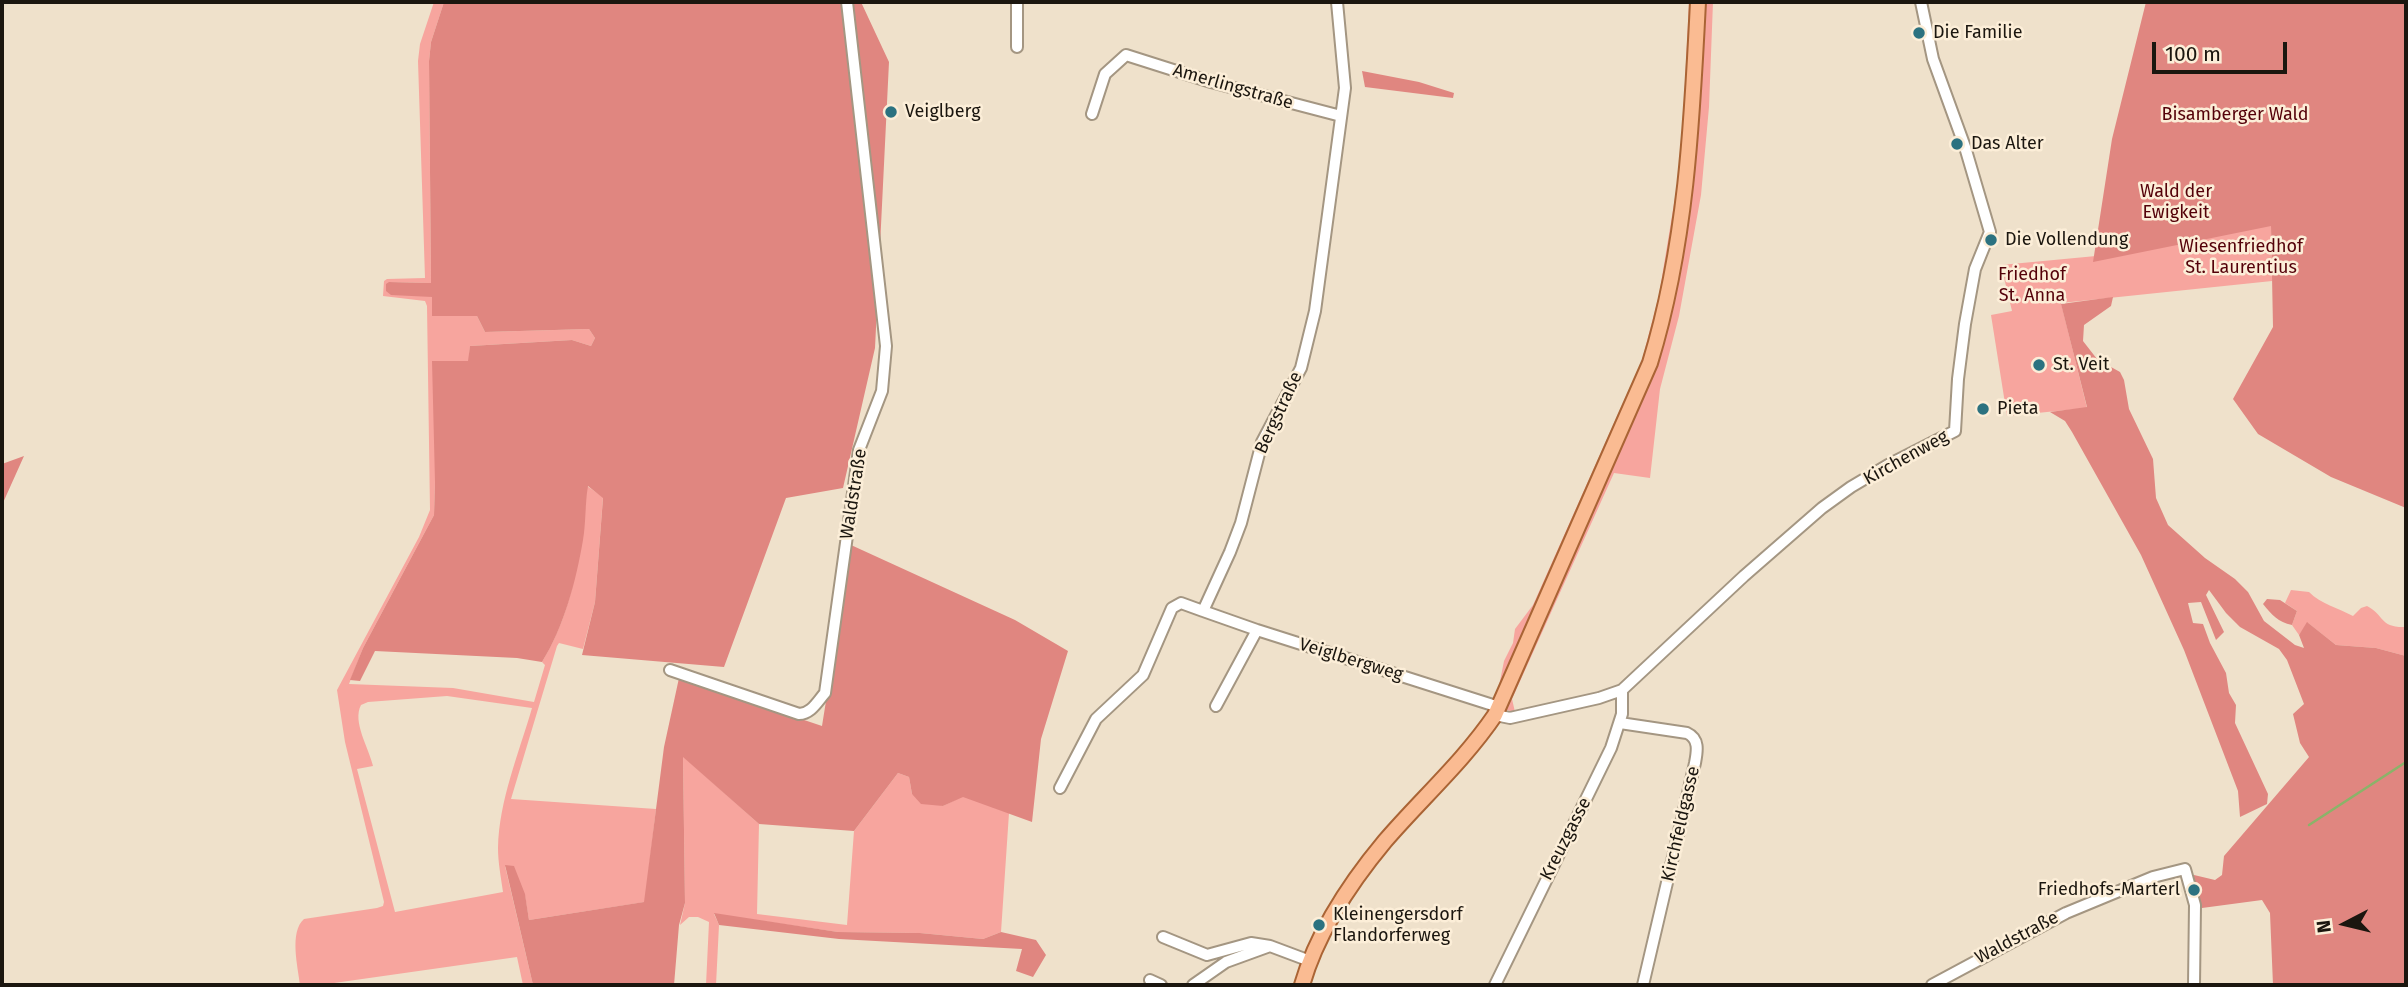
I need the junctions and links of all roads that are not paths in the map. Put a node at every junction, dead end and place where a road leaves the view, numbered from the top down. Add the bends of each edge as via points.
1 (847, 2) edge
2 (1017, 2) edge
3 (1337, 2) edge
4 (1698, 2) edge
5 (1922, 2) edge
6 (1017, 47) dead end
7 (1092, 114) dead end
8 (1341, 116) junction
9 (1203, 611) junction
10 (1257, 630) junction
11 (670, 670) dead end
12 (1622, 690) junction
13 (1216, 706) dead end
14 (1497, 711) junction
15 (1620, 723) junction
16 (1060, 788) dead end
17 (1163, 937) dead end
18 (1270, 946) junction
19 (1310, 961) junction
20 (1193, 985) edge
21 (1302, 985) edge
22 (1494, 985) edge
23 (1643, 985) edge
24 (1932, 985) edge
25 (2193, 985) edge

1 - 11 street, Waldstraße via 886,346 882,391 859,450 825,693 806,714 799,714
2 - 6 street
3 - 8 street, Bergstraße via 1345,75
4 - 14 main road via 1685,197 1662,323 1626,421
5 - 12 street, Kirchenweg via 1933,59 1990,232 1975,269 1965,324 1955,431 1888,465 1822,508
7 - 8 street, Amerlingstraße via 1105,74 1126,55
8 - 9 street, Bergstraße via 1308,343 1296,379 1262,442 1239,531
9 - 10 street, Veiglbergweg
9 - 16 street via 1181,603 1172,608 1143,675 1096,719
10 - 13 street
10 - 14 street, Veiglbergweg
12 - 14 street, Kirchenweg via 1510,718
12 - 15 street, Kreuzgasse
14 - 19 main road via 1365,867
15 - 22 street, Kreuzgasse via 1604,765
15 - 23 street, Kirchfeldgasse via 1687,733 1697,745
17 - 18 street via 1207,956 1251,943
18 - 19 street
18 - 20 street via 1226,962
19 - 21 main road
24 - 25 street, Waldstraße via 2066,913 2153,877 2185,869 2195,905

